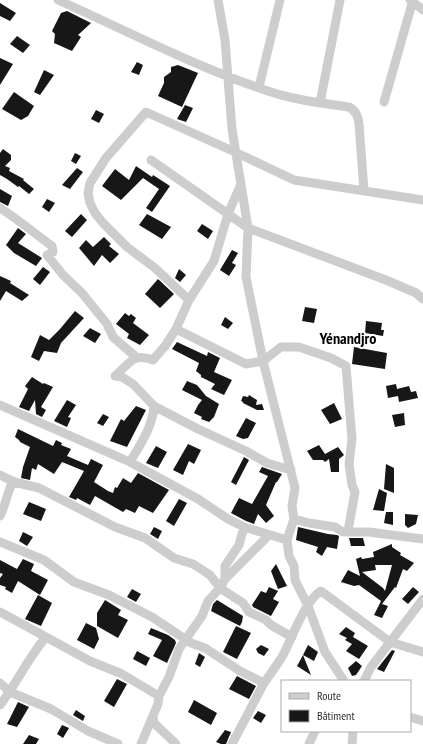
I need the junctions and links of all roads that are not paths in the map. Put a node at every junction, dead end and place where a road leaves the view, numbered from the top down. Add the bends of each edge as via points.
1 (58, 0) edge
2 (218, 0) edge
3 (280, 0) edge
4 (340, 0) edge
5 (411, 0) edge
6 (423, 10) edge
7 (228, 77) junction
8 (259, 87) junction
9 (384, 102) dead end
10 (320, 103) junction
11 (235, 152) junction
12 (151, 160) dead end
13 (242, 184) junction
14 (364, 191) junction
15 (423, 200) edge
16 (0, 208) edge
17 (228, 214) junction
18 (248, 228) junction
19 (423, 299) edge
20 (189, 300) junction
21 (176, 329) junction
22 (136, 357) junction
23 (263, 361) junction
24 (0, 405) edge
25 (154, 406) junction
26 (130, 462) junction
27 (290, 470) junction
28 (0, 475) edge
29 (13, 481) junction
30 (0, 516) edge
31 (294, 518) junction
32 (244, 527) junction
33 (348, 531) junction
34 (269, 535) junction
35 (423, 539) edge
36 (287, 540) junction
37 (0, 542) edge
38 (226, 579) junction
39 (220, 588) junction
40 (423, 599) edge
41 (308, 606) junction
42 (0, 612) edge
43 (46, 637) junction
44 (292, 637) junction
45 (186, 639) junction
46 (390, 642) junction
47 (423, 652) edge
48 (344, 680) edge
49 (364, 680) edge
50 (0, 683) edge
51 (264, 683) junction
52 (10, 692) junction
53 (159, 696) junction
54 (0, 704) edge
55 (153, 717) junction
56 (411, 717) edge
57 (423, 721) edge
58 (315, 732) edge
59 (353, 732) edge
60 (118, 744) edge
61 (141, 744) edge
62 (176, 744) edge
63 (232, 744) edge
64 (309, 744) edge
65 (352, 744) edge

1 - 7 street
2 - 7 street
3 - 8 street
4 - 10 street
5 - 6 street
5 - 9 street
7 - 8 street
7 - 11 street
8 - 10 street
10 - 14 street via 349,107 358,116
11 - 13 street
11 - 14 street via 294,180
11 - 20 street via 146,112 106,158 90,183 90,203 103,223
12 - 17 street
13 - 17 street
13 - 18 street
14 - 15 street
16 - 22 street via 52,246 53,252 47,255 107,324 113,337
17 - 18 street
17 - 20 street via 214,261
18 - 19 street via 386,280 416,293
18 - 23 street via 246,277
20 - 21 street
21 - 22 street via 153,360 144,356
21 - 23 street via 246,364
22 - 25 street via 115,376 133,384
23 - 27 street
23 - 33 street via 281,347 299,347 346,366 352,438 349,464 355,492
24 - 26 street
25 - 26 street via 154,415
25 - 27 street via 267,463
26 - 32 street
27 - 31 street via 295,488 292,506
28 - 29 street
29 - 30 street
29 - 39 street via 39,488 115,527 145,538 174,558 193,564 210,576
31 - 33 street via 335,527 343,532
31 - 36 street
32 - 34 street
32 - 38 street via 239,545 225,566
33 - 35 street
34 - 36 street
34 - 38 street
36 - 41 street via 295,580
37 - 45 street via 44,560 74,582 109,595 152,617
38 - 39 street
39 - 44 street via 243,603 249,612
39 - 45 street via 208,601 202,616
40 - 46 street
41 - 44 street
41 - 46 street via 316,594 321,592
41 - 48 street via 325,652
42 - 43 street
43 - 52 street via 34,651
43 - 53 street via 90,661 122,674
44 - 51 street
45 - 51 street
45 - 53 street via 179,649
46 - 47 street
46 - 49 street
50 - 52 street
51 - 63 street
52 - 54 street
52 - 60 street via 51,709 88,731
53 - 55 street
55 - 61 street
55 - 62 street via 154,723
56 - 57 street
58 - 64 street
59 - 65 street

